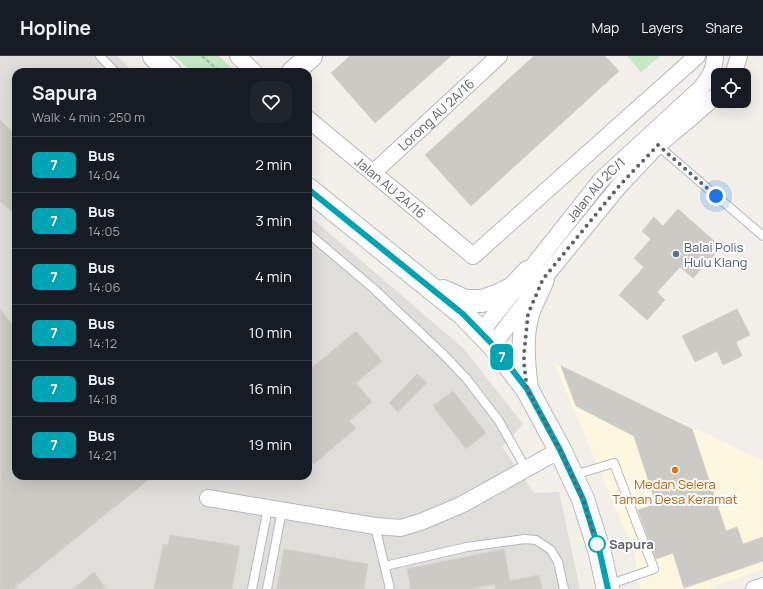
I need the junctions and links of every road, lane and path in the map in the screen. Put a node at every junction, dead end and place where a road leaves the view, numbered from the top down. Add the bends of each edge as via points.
1 (100, 56) edge
2 (154, 56) edge
3 (202, 56) edge
4 (238, 56) edge
5 (310, 56) edge
6 (499, 56) edge
7 (697, 56) edge
8 (715, 56) edge
9 (739, 56) edge
10 (111, 68) edge
11 (166, 68) edge
12 (216, 68) edge
13 (250, 68) edge
14 (297, 68) edge
15 (735, 68) edge
16 (711, 100) edge
17 (312, 122) edge
18 (652, 141) junction
19 (373, 173) junction
20 (312, 192) edge
21 (312, 236) edge
22 (763, 236) edge
23 (536, 276) junction
24 (420, 281) junction
25 (487, 339) junction
26 (527, 389) junction
27 (560, 450) junction
28 (526, 469) junction
29 (572, 476) junction
30 (208, 498) dead end
31 (275, 509) junction
32 (375, 526) junction
33 (385, 566) junction
34 (763, 586) edge
35 (607, 587) edge
36 (252, 589) edge
37 (267, 589) edge
38 (390, 589) edge
39 (564, 589) edge
40 (754, 589) edge

1 - 10 lane
2 - 11 main road
3 - 12 path
4 - 13 street
5 - 14 main road
6 - 19 street, Lorong AU 2A/16
7 - 19 street, Jalan AU 2A/16 via 473,256
8 - 18 street, Jalan AU 2C/1 via 710,78
9 - 15 street
16 - 18 street, Jalan AU 2C/1 via 693,116
17 - 19 street, Jalan AU 2A/16
18 - 22 lane
18 - 23 street, Jalan AU 2C/1 via 620,185
20 - 24 main road
21 - 28 lane via 373,288 466,378 499,421
23 - 24 main road via 482,301 465,301
23 - 25 street, Jalan AU 2C/1
23 - 26 main road via 524,344
24 - 25 main road via 463,314
25 - 26 main road
26 - 27 main road
27 - 28 street
27 - 29 main road
28 - 32 street via 461,505 423,521 401,528
29 - 35 main road via 583,499 600,553
29 - 35 lane via 614,463 654,569
30 - 31 street
31 - 32 street
31 - 36 lane
31 - 37 lane
32 - 33 lane
33 - 38 lane
33 - 39 lane via 467,547 525,539 536,540 551,550 558,562
34 - 40 street

